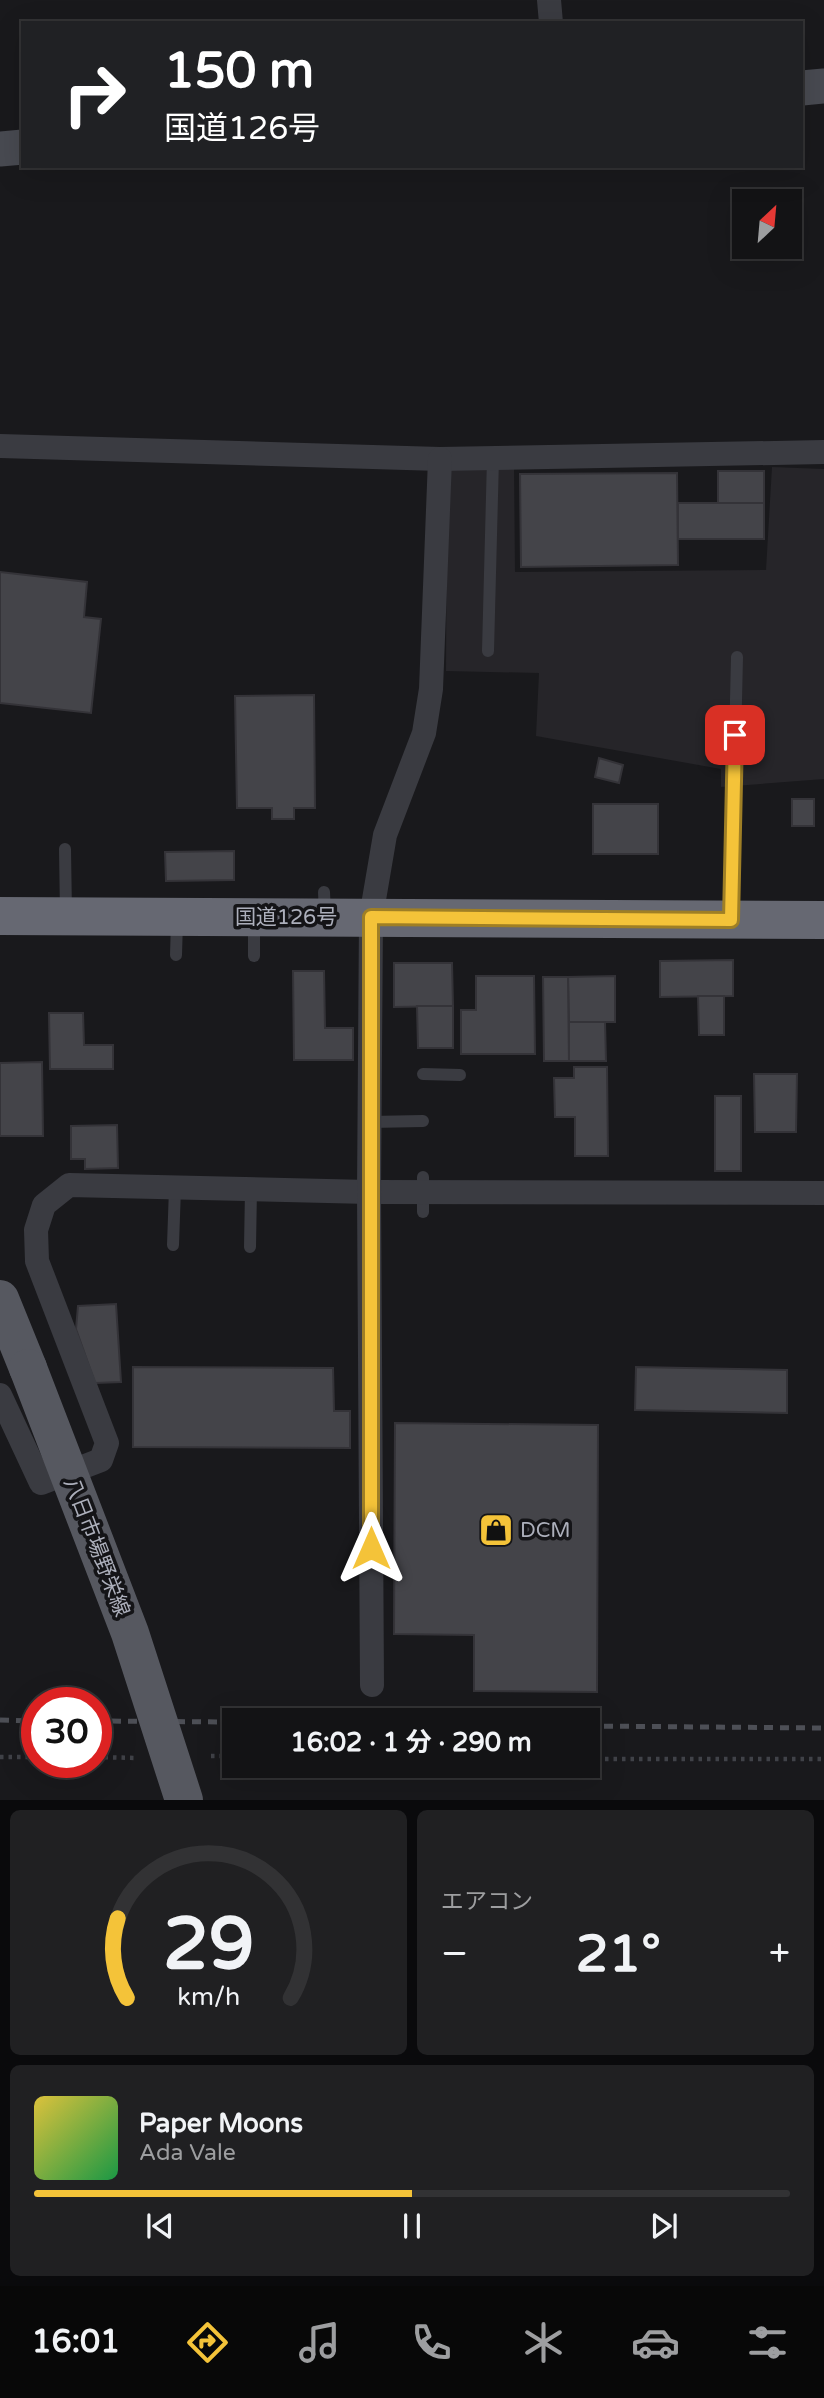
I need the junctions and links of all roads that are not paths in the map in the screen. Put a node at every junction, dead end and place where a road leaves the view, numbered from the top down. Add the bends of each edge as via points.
1 (549, 0) edge
2 (551, 21) edge
3 (824, 86) edge
4 (803, 88) edge
5 (21, 147) edge
6 (0, 149) edge
7 (0, 446) edge
8 (824, 452) edge
9 (493, 458) junction
10 (440, 460) junction
11 (488, 651) dead end
12 (737, 657) dead end
13 (65, 849) dead end
14 (270, 913) junction
15 (0, 916) edge
16 (66, 916) junction
17 (177, 917) junction
18 (371, 917) junction
19 (731, 920) junction
20 (824, 920) edge
21 (176, 955) dead end
22 (254, 956) dead end
23 (423, 1074) dead end
24 (460, 1075) dead end
25 (423, 1121) dead end
26 (370, 1122) junction
27 (175, 1188) junction
28 (251, 1189) junction
29 (369, 1192) junction
30 (824, 1193) edge
31 (173, 1245) dead end
32 (250, 1247) dead end
33 (0, 1299) edge
34 (0, 1395) edge
35 (372, 1685) dead end
36 (184, 1800) edge

1 - 2 street
3 - 4 street
5 - 6 street
7 - 10 street
8 - 9 street
9 - 10 street
9 - 11 lane
10 - 18 street via 431,689 424,733 386,835
12 - 19 lane
13 - 16 lane
14 - 17 highway, 国道126号
14 - 18 highway, 国道126号 via 325,905
14 - 22 lane
15 - 16 highway, 国道126号
16 - 17 highway, 国道126号
17 - 21 lane
18 - 19 highway, 国道126号
18 - 26 street
19 - 20 highway, 国道126号
23 - 24 lane
25 - 26 lane
26 - 29 street
27 - 28 street
27 - 31 lane
27 - 34 street via 69,1185 44,1205 36,1230 37,1261 107,1443 101,1461 41,1483
28 - 29 street
28 - 32 lane
29 - 30 street via 528,1199
29 - 35 street
33 - 36 main road, 八日市場野栄線, bridge via 130,1633

